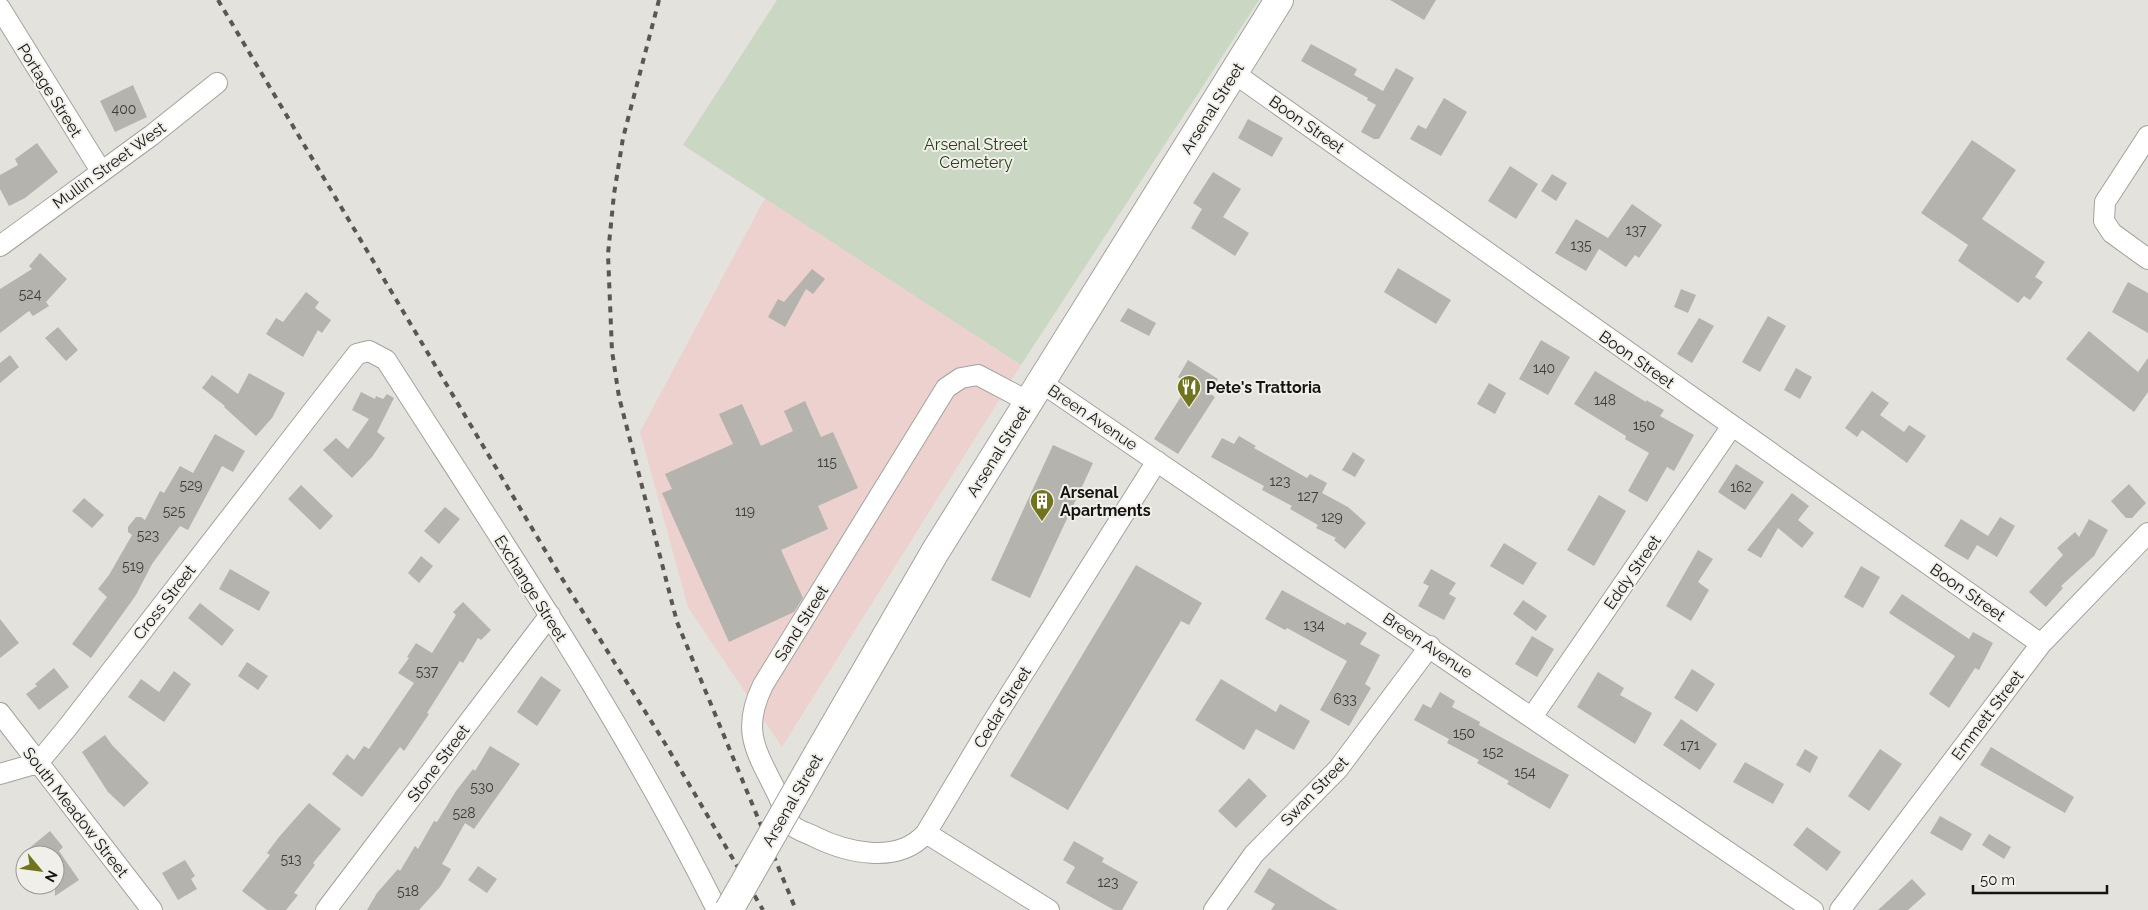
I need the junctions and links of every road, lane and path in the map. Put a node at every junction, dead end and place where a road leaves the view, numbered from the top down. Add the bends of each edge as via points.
1 (1280, 0) edge
2 (0, 8) edge
3 (1234, 73) junction
4 (218, 83) dead end
5 (2148, 136) edge
6 (100, 171) junction
7 (0, 246) edge
8 (2148, 259) edge
9 (1035, 392) junction
10 (313, 409) joint
11 (1732, 426) junction
12 (1158, 461) junction
13 (2148, 533) edge
14 (550, 615) junction
15 (2041, 644) junction
16 (1430, 646) junction
17 (0, 713) edge
18 (1532, 717) junction
19 (38, 763) junction
20 (0, 774) edge
21 (926, 833) junction
22 (152, 910) edge
23 (326, 910) edge
24 (717, 910) edge
25 (729, 910) edge
26 (1049, 910) edge
27 (1214, 910) edge
28 (1813, 910) edge
29 (1840, 910) edge

1 - 3 highway, Arsenal Street
2 - 6 street, Portage Street
3 - 9 highway, Arsenal Street
3 - 11 street, Boon Street
4 - 6 street, Mullin Street West
5 - 8 street via 2105,202 2104,221 2112,233
6 - 7 street, Mullin Street West
9 - 12 street, Breen Avenue
9 - 21 street, Sand Street via 978,375 961,378 946,388 755,702 750,723 755,747 793,826 830,844 868,854 904,849
9 - 25 highway, Arsenal Street, bridge via 935,552
10 - 14 street, Exchange Street via 357,354 369,351 386,360
10 - 19 street, Cross Street
11 - 15 street, Boon Street
11 - 18 street, Eddy Street
12 - 16 street, Breen Avenue
12 - 21 street, Cedar Street
13 - 15 street, Emmett Street
14 - 23 street, Stone Street
14 - 24 street, Exchange Street via 648,781
15 - 29 street, Emmett Street
16 - 18 street, Breen Avenue
16 - 27 street, Swan Street via 1338,769 1254,854
17 - 19 street, South Meadow Street
18 - 28 street, Breen Avenue
19 - 20 street
19 - 22 street, South Meadow Street
21 - 26 street

